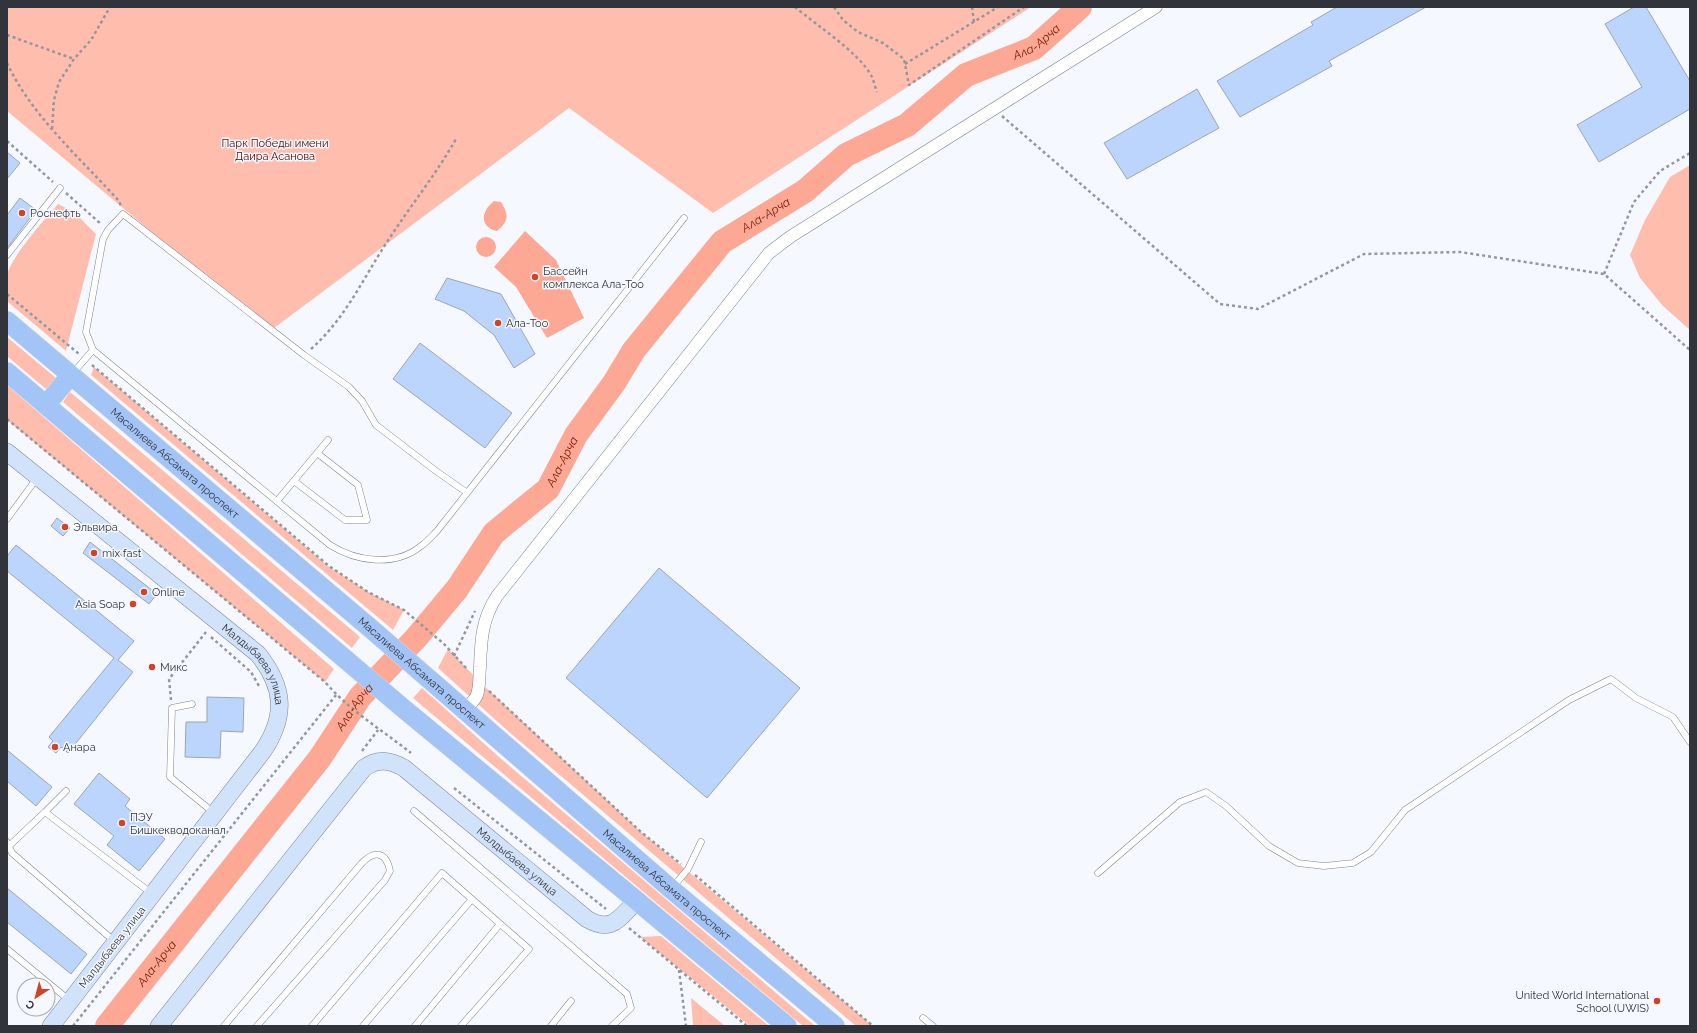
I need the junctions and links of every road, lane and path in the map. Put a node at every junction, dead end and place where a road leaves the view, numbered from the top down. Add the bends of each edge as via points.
1 (110, 7) edge
2 (795, 7) edge
3 (834, 7) edge
4 (972, 7) edge
5 (998, 7) edge
6 (1024, 7) edge
7 (1156, 7) edge
8 (974, 22) junction
9 (7, 35) edge
10 (74, 59) junction
11 (7, 64) edge
12 (905, 64) junction
13 (877, 92) dead end
14 (993, 108) junction
15 (52, 129) junction
16 (456, 139) dead end
17 (1690, 153) edge
18 (60, 188) dead end
19 (123, 214) junction
20 (684, 218) dead end
21 (7, 255) edge
22 (1604, 274) junction
23 (7, 294) edge
24 (7, 321) edge
25 (93, 350) junction
26 (1690, 350) edge
27 (304, 355) junction
28 (85, 359) junction
29 (7, 372) edge
30 (70, 376) junction
31 (46, 406) junction
32 (7, 419) edge
33 (328, 440) dead end
34 (7, 452) edge
35 (317, 453) junction
36 (38, 477) junction
37 (294, 481) junction
38 (466, 492) junction
39 (277, 501) junction
40 (7, 519) edge
41 (478, 608) dead end
42 (202, 629) dead end
43 (206, 632) junction
44 (454, 656) junction
45 (480, 682) junction
46 (261, 691) dead end
47 (336, 695) junction
48 (192, 704) dead end
49 (172, 708) junction
50 (466, 710) junction
51 (378, 730) junction
52 (370, 740) dead end
53 (1690, 742) edge
54 (413, 755) dead end
55 (450, 785) dead end
56 (66, 791) dead end
57 (414, 811) dead end
58 (45, 812) junction
59 (216, 814) junction
60 (701, 842) dead end
61 (8, 844) edge
62 (688, 869) junction
63 (1098, 873) dead end
64 (672, 889) junction
65 (153, 894) junction
66 (472, 899) junction
67 (637, 901) junction
68 (618, 919) junction
69 (500, 924) junction
70 (116, 942) junction
71 (7, 950) edge
72 (679, 969) junction
73 (70, 1001) junction
74 (571, 1001) dead end
75 (923, 1018) dead end
76 (51, 1026) edge
77 (73, 1026) edge
78 (159, 1026) edge
79 (224, 1026) edge
80 (257, 1026) edge
81 (312, 1026) edge
82 (363, 1026) edge
83 (415, 1026) edge
84 (461, 1026) edge
85 (550, 1026) edge
86 (612, 1026) edge
87 (686, 1026) edge
88 (747, 1026) edge
89 (787, 1026) edge
90 (835, 1026) edge
91 (873, 1026) edge
92 (933, 1026) edge

1 - 10 path via 91,40
2 - 13 path via 843,45 872,77
3 - 12 path via 858,32 883,43 904,59
4 - 8 path
5 - 8 path
6 - 12 path via 910,85
7 - 14 street
8 - 12 path
9 - 10 path
10 - 15 path via 59,82 54,100
11 - 15 path via 28,99
14 - 22 path via 1220,304 1258,309 1364,254 1460,252
14 - 45 street via 790,236 769,253 497,596 484,621
15 - 19 path via 119,201
16 - 27 path via 441,166 385,245 340,318
17 - 22 path via 1660,171 1634,202
18 - 21 lane
19 - 25 lane via 103,239 86,332
19 - 27 lane
20 - 38 lane
22 - 26 path
23 - 28 path
24 - 30 main road, Масалиева Абсамата проспект
25 - 28 lane
25 - 39 lane
27 - 38 lane via 349,387 376,425
28 - 30 lane
28 - 44 path via 328,566 368,592 404,610 444,644
29 - 31 main road
30 - 31 main road
30 - 50 main road, Масалиева Абсамата проспект
31 - 67 main road via 404,710
32 - 47 path via 325,682
33 - 35 lane
34 - 36 street, Малдыбаева улица
35 - 37 lane
35 - 37 lane via 358,485 368,520 345,520
36 - 40 lane
36 - 59 street, Малдыбаева улица via 258,654 271,672 280,702 276,728 263,751
37 - 39 lane
38 - 39 lane via 437,531 421,546 407,554 382,560 361,558 341,552
41 - 44 path
42 - 43 path
43 - 46 path via 250,672
43 - 49 path via 169,679
44 - 45 path
45 - 50 street via 477,696
45 - 62 path via 641,832
47 - 51 path
47 - 77 path
48 - 49 lane
49 - 59 lane via 170,776
50 - 64 main road, Масалиева Абсамата проспект
51 - 52 path
51 - 54 path
53 - 63 lane via 1673,717 1636,698 1611,678 1569,700 1405,810 1372,852 1353,863 1324,866 1298,863 1269,846 1226,806 1206,792 1180,802
55 - 68 path
56 - 58 lane
57 - 86 lane via 627,994 632,1008
58 - 61 lane
58 - 65 lane
59 - 65 street, Малдыбаева улица
60 - 62 lane
61 - 70 lane via 12,853
62 - 64 lane
62 - 91 path
64 - 90 main road, Масалиева Абсамата проспект
65 - 70 street, Малдыбаева улица
66 - 69 lane
66 - 81 lane via 442,873
66 - 82 lane
67 - 68 street, Малдыбаева улица
67 - 89 main road
68 - 72 path
68 - 78 street, Малдыбаева улица via 611,925 604,926 587,919 404,768 387,761 379,761 364,768
69 - 83 lane
69 - 84 lane via 529,949
70 - 73 street, Малдыбаева улица
71 - 73 lane
72 - 87 path
72 - 88 path
73 - 76 street, Малдыбаева улица
74 - 85 lane
75 - 92 lane
79 - 80 lane via 360,864 368,856 375,854 383,857 390,871 385,880

